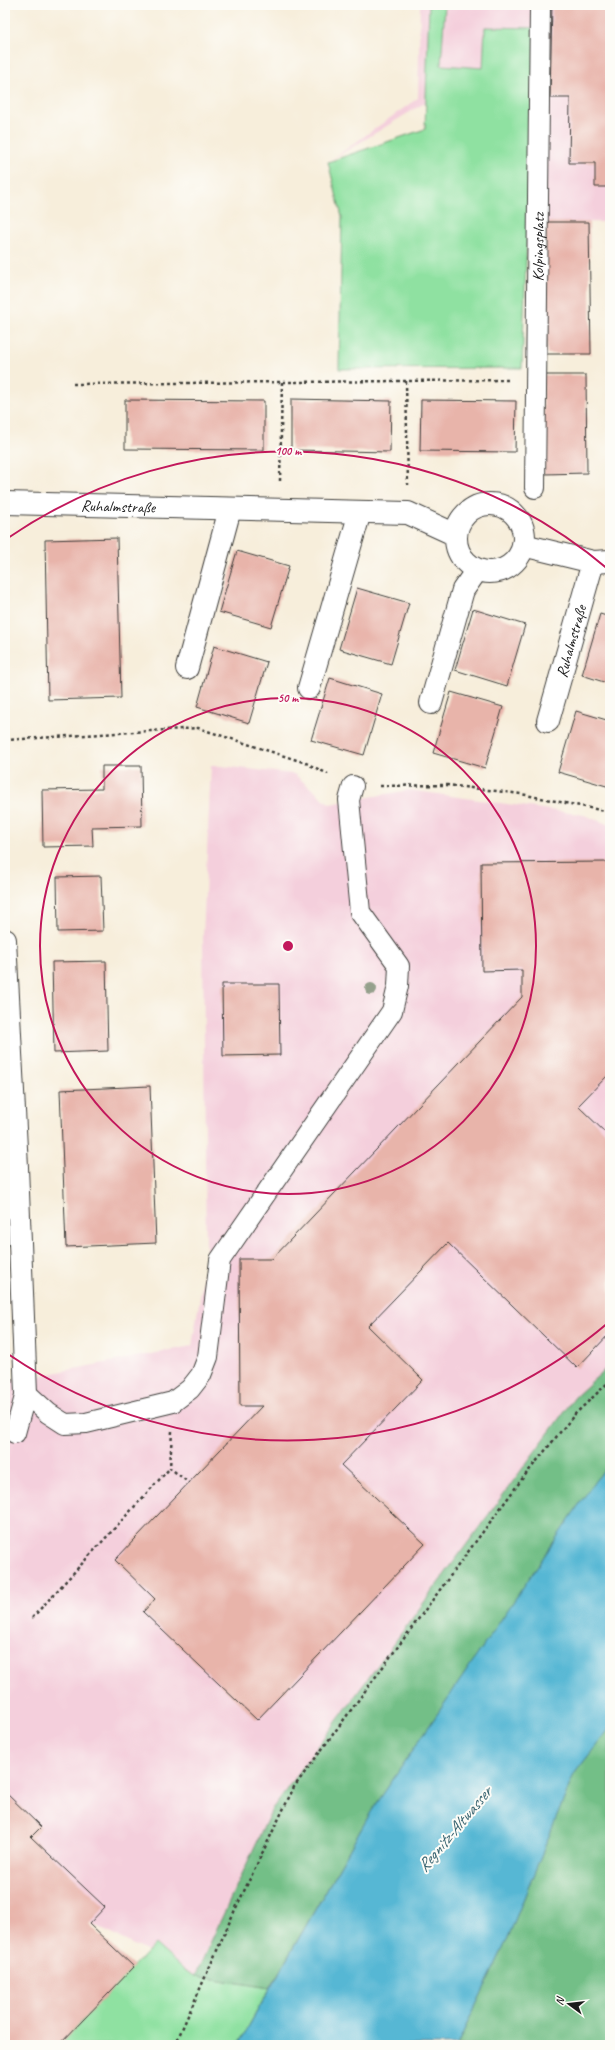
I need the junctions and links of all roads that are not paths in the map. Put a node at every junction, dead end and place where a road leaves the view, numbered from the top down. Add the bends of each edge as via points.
1 (540, 5) edge
2 (534, 488) dead end
3 (5, 503) edge
4 (230, 509) junction
5 (360, 512) junction
6 (456, 535) junction
7 (523, 545) junction
8 (601, 562) edge
9 (477, 570) junction
10 (188, 668) dead end
11 (309, 688) dead end
12 (432, 703) dead end
13 (548, 721) dead end
14 (353, 786) road end
15 (5, 940) edge
16 (11, 1167) edge
17 (26, 1393) junction
18 (15, 1433) dead end

1 - 2 lane, Kolpingsplatz
3 - 4 street, Ruhalmstraße
4 - 5 street, Ruhalmstraße
4 - 10 street
5 - 6 street, Ruhalmstraße via 408,513
5 - 11 street
6 - 7 street via 458,526 472,509 492,504 504,506 513,512 524,533
6 - 9 street via 461,556 467,564
7 - 8 street, Ruhalmstraße
7 - 9 street via 518,558 510,566 500,571
8 - 13 street, Ruhalmstraße
9 - 12 street via 463,590
14 - 17 lane via 349,800 360,912 399,966 398,986 392,1011 220,1260 208,1357 198,1379 173,1402 86,1423 65,1424
15 - 16 street
16 - 17 street
17 - 18 lane

